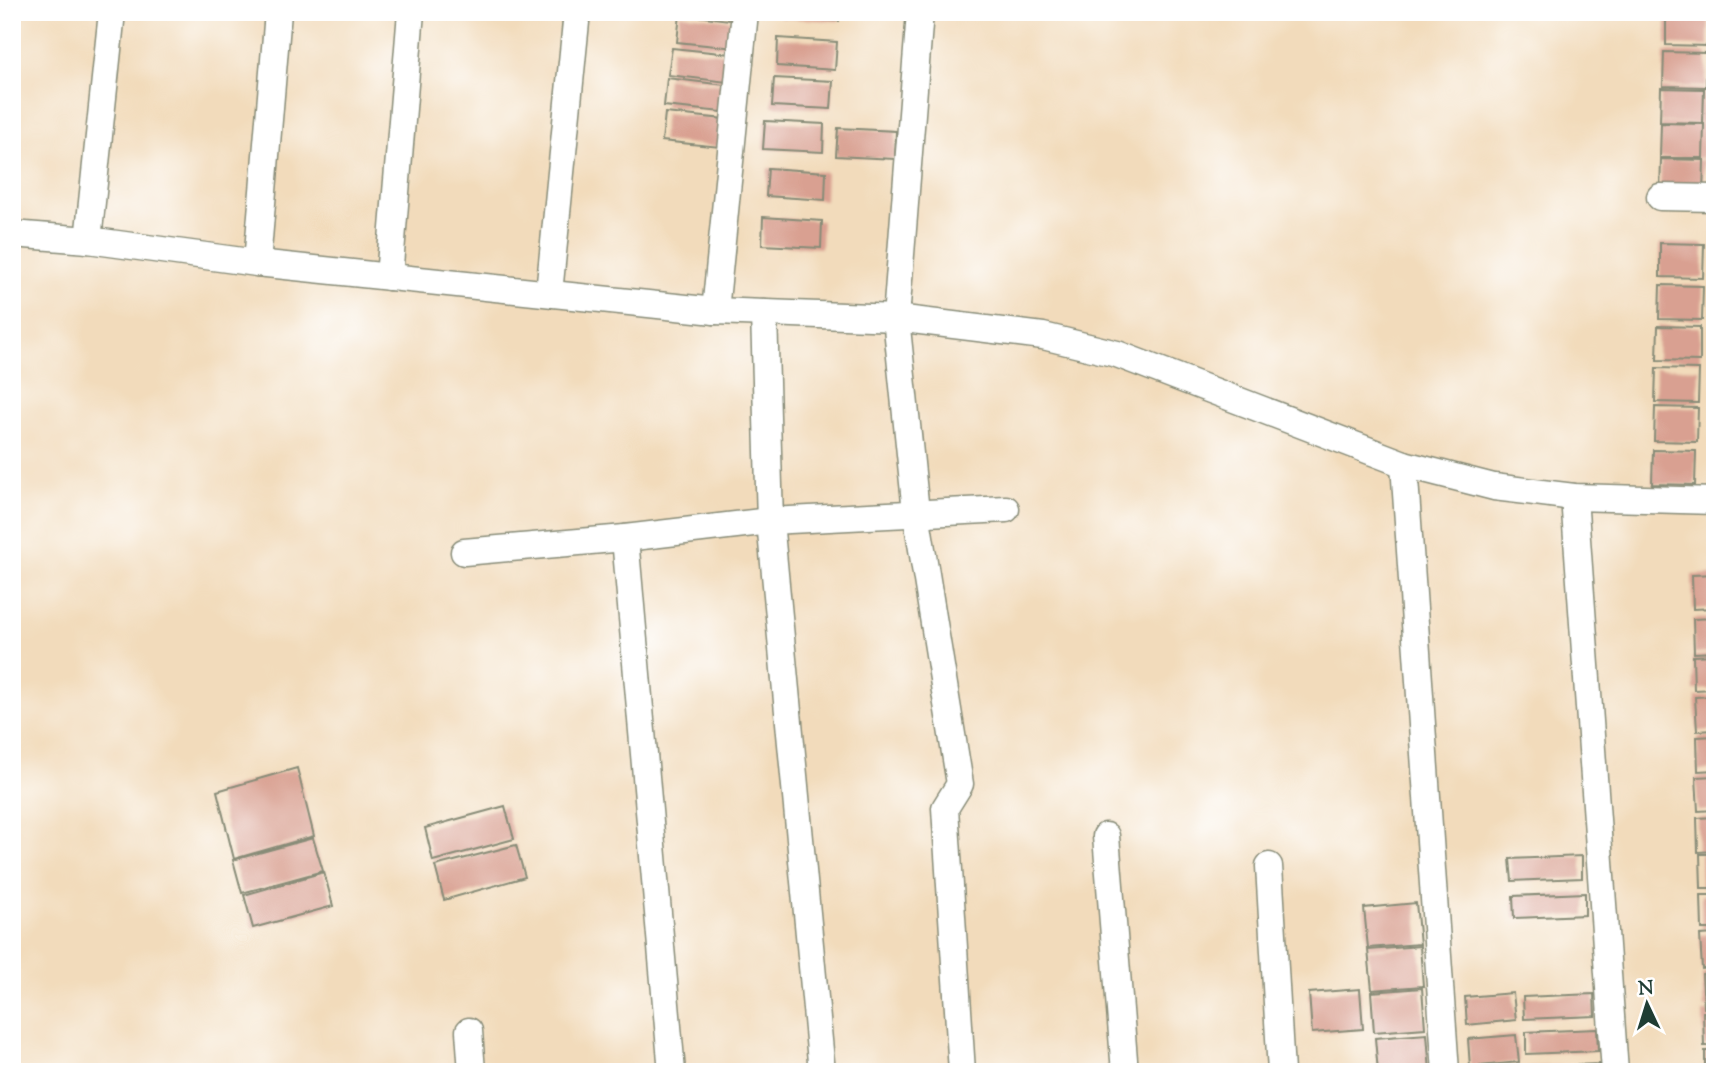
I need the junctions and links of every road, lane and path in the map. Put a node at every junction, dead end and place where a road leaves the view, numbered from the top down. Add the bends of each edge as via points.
1 (112, 12) edge
2 (278, 12) edge
3 (411, 12) edge
4 (578, 12) edge
5 (745, 12) edge
6 (920, 12) edge
7 (1660, 197) dead end
8 (1715, 198) edge
9 (12, 234) edge
10 (88, 240) junction
11 (257, 263) junction
12 (389, 277) junction
13 (549, 293) junction
14 (715, 311) junction
15 (764, 313) junction
16 (896, 318) junction
17 (1404, 464) junction
18 (1574, 497) junction
19 (1715, 501) edge
20 (1006, 509) dead end
21 (916, 512) junction
22 (771, 521) junction
23 (625, 538) junction
24 (464, 552) dead end
25 (1105, 836) dead end
26 (1269, 866) dead end
27 (469, 1031) dead end
28 (472, 1072) edge
29 (672, 1072) edge
30 (822, 1072) edge
31 (962, 1072) edge
32 (1125, 1072) edge
33 (1280, 1072) edge
34 (1446, 1072) edge
35 (1615, 1072) edge

1 - 10 street
2 - 11 street
3 - 12 street
4 - 13 street
5 - 14 street
6 - 16 street
7 - 8 street
9 - 10 street
10 - 11 street
11 - 12 street
12 - 13 street
13 - 14 street
14 - 15 street
15 - 16 street
15 - 22 street
16 - 17 street via 1043,336 1116,354
16 - 21 street
17 - 18 street via 1494,487
17 - 34 street
18 - 19 street
18 - 35 street
20 - 21 street
21 - 22 street
21 - 31 street via 960,784 946,808
22 - 23 street
22 - 30 street
23 - 24 street
23 - 29 street
25 - 32 street
26 - 33 street
27 - 28 street

